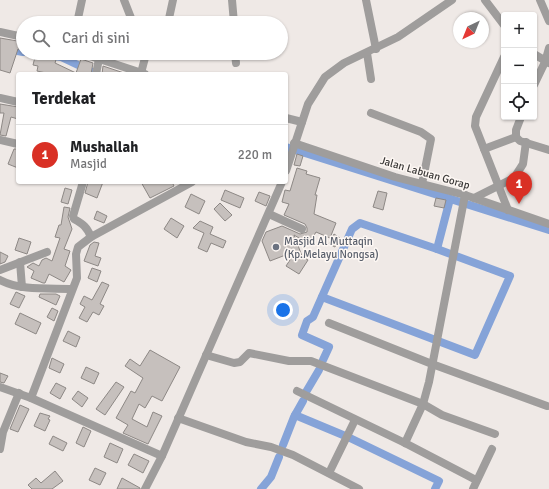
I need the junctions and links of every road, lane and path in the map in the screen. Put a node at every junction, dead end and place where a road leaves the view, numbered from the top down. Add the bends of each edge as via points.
1 (82, 0) edge
2 (124, 0) edge
3 (173, 0) edge
4 (232, 0) edge
5 (366, 0) edge
6 (452, 0) edge
7 (485, 0) edge
8 (540, 0) edge
9 (79, 16) edge
10 (130, 16) edge
11 (170, 16) edge
12 (233, 16) edge
13 (501, 21) edge
14 (549, 21) edge
15 (0, 32) edge
16 (16, 35) edge
17 (549, 48) edge
18 (376, 49) junction
19 (367, 53) junction
20 (537, 56) edge
21 (146, 60) edge
22 (236, 60) edge
23 (547, 62) edge
24 (501, 63) edge
25 (236, 64) dead end
26 (98, 67) edge
27 (136, 72) edge
28 (143, 72) edge
29 (371, 79) dead end
30 (535, 84) edge
31 (0, 98) edge
32 (16, 102) edge
33 (371, 113) dead end
34 (288, 118) edge
35 (520, 120) edge
36 (302, 122) junction
37 (516, 137) junction
38 (0, 140) edge
39 (526, 142) junction
40 (16, 144) edge
41 (294, 145) junction
42 (484, 149) junction
43 (549, 150) edge
44 (288, 164) edge
45 (82, 184) edge
46 (188, 184) edge
47 (281, 184) edge
48 (422, 184) junction
49 (500, 185) junction
50 (474, 198) junction
51 (464, 201) junction
52 (508, 210) junction
53 (269, 214) junction
54 (549, 224) edge
55 (302, 229) dead end
56 (91, 237) junction
57 (47, 252) dead end
58 (20, 262) junction
59 (0, 270) edge
60 (0, 280) edge
61 (22, 287) junction
62 (72, 289) junction
63 (329, 323) dead end
64 (206, 355) junction
65 (432, 364) junction
66 (0, 387) edge
67 (296, 391) dead end
68 (19, 393) junction
69 (31, 398) junction
70 (423, 404) junction
71 (547, 406) dead end
72 (178, 418) junction
73 (355, 420) junction
74 (494, 434) dead end
75 (405, 443) junction
76 (0, 449) edge
77 (492, 450) dead end
78 (162, 456) junction
79 (329, 473) junction
80 (476, 480) junction
81 (145, 489) edge
82 (359, 489) edge
83 (472, 489) edge

1 - 9 street
2 - 10 street
3 - 11 street
4 - 12 street
5 - 18 street
6 - 18 street
7 - 13 street
8 - 14 street
15 - 16 street
17 - 23 street
18 - 19 street
19 - 29 street
19 - 36 street via 344,63 325,77 308,104
20 - 23 street
21 - 28 street
22 - 25 street
23 - 30 street
24 - 42 street via 476,117 475,126
26 - 27 street
31 - 32 street
33 - 48 street via 421,132 431,139
34 - 36 street
35 - 37 street
36 - 41 street
37 - 39 street
37 - 42 street
38 - 40 street
39 - 43 street
39 - 49 street via 519,173
41 - 44 street
41 - 48 street, Jalan Labuan Gorap
42 - 49 street
45 - 56 street via 73,216 74,220 84,224
46 - 56 street
47 - 53 street
48 - 51 street, Jalan Labuan Gorap
49 - 50 street
49 - 52 street
50 - 51 street, Jalan Labuan Gorap
50 - 52 street, Jalan Labuan Gorap
51 - 65 street
52 - 54 street, Jalan Labuan Gorap
53 - 55 street
53 - 64 street
56 - 62 street via 78,247 77,278
57 - 58 street
58 - 59 street
58 - 61 street
60 - 61 street
61 - 62 street
62 - 69 street
63 - 65 street
64 - 70 street via 229,363 240,362 249,353 290,361 311,361
64 - 72 street
65 - 70 street
65 - 71 street
66 - 68 street
67 - 73 street
68 - 69 street
68 - 76 street via 3,432
69 - 78 street
70 - 74 street via 442,415
70 - 75 street
72 - 78 street
72 - 79 street via 246,442 293,455
73 - 75 street
73 - 79 street
75 - 80 street
77 - 80 street
78 - 81 street
79 - 82 street
80 - 83 street

